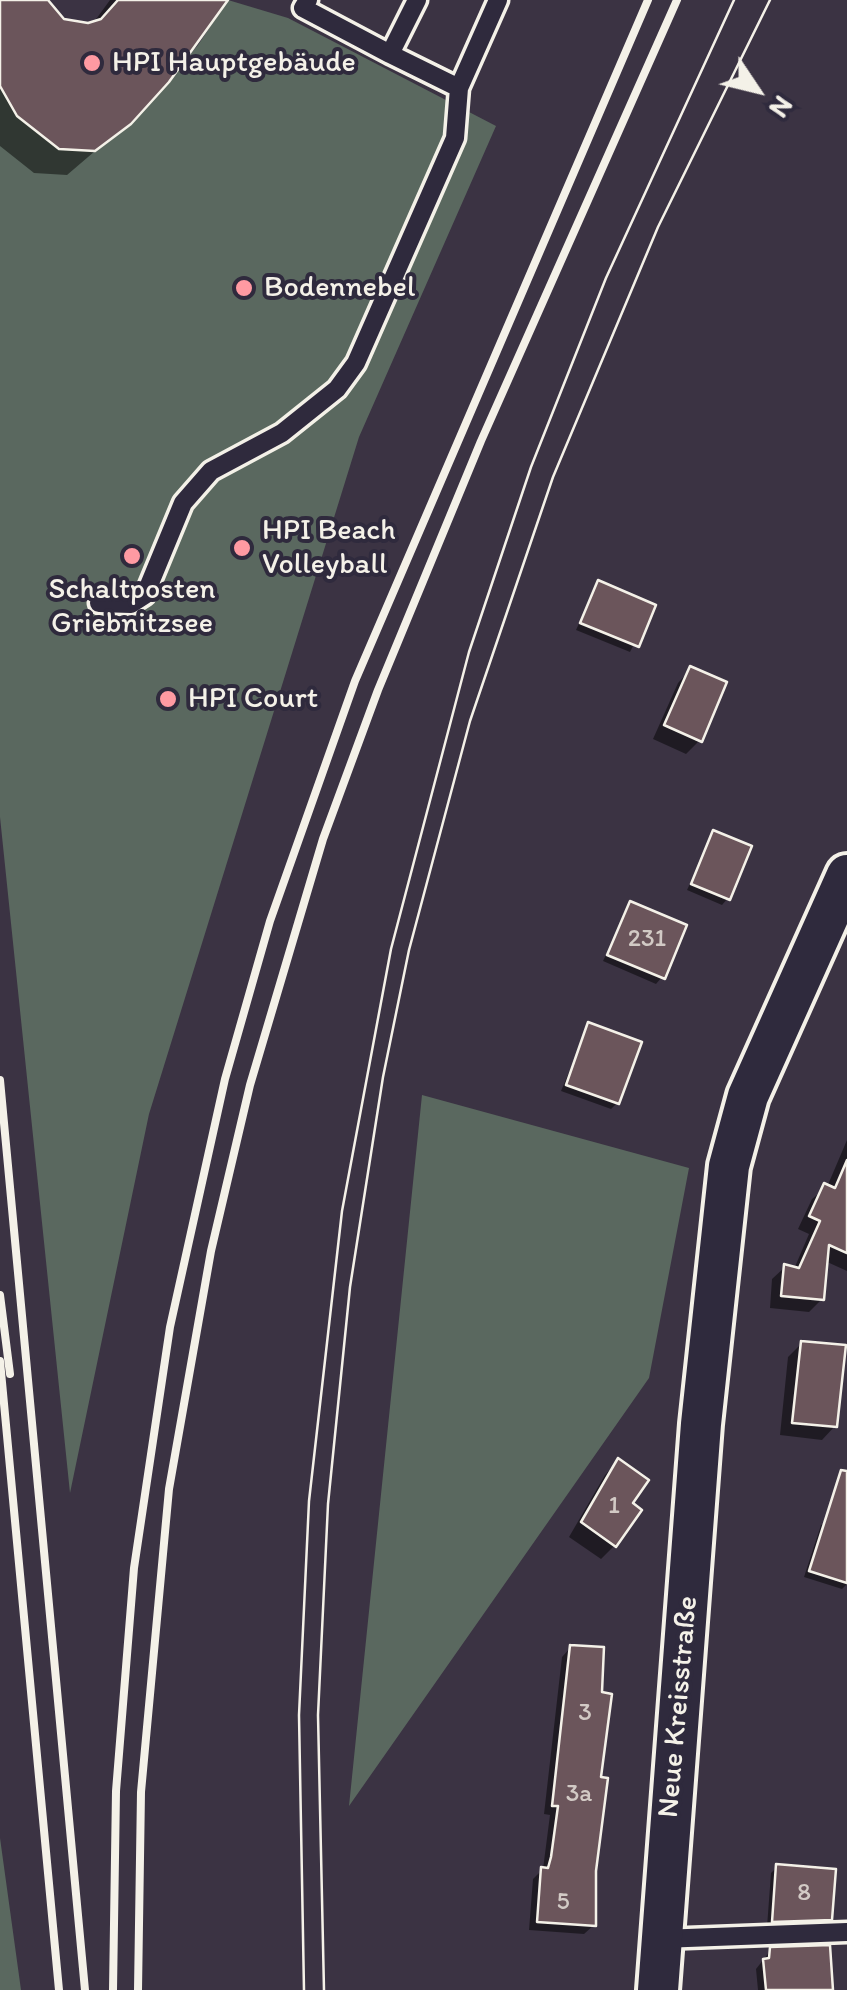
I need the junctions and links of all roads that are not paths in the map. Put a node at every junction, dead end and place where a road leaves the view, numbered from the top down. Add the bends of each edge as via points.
1 (308, 0) edge
2 (416, 0) edge
3 (498, 0) edge
4 (390, 54) junction
5 (459, 88) junction
6 (100, 603) dead end
7 (847, 875) edge
8 (847, 1932) edge
9 (660, 1939) junction
10 (658, 1990) edge

1 - 4 lane via 303,8
2 - 4 lane
3 - 5 lane
4 - 5 lane
5 - 6 lane via 456,138 356,363 337,389 282,433 211,471 184,503 146,595 132,604
7 - 9 street, Neue Kreisstraße via 748,1096 734,1149 701,1424
8 - 9 lane
9 - 10 street, Neue Kreisstraße

